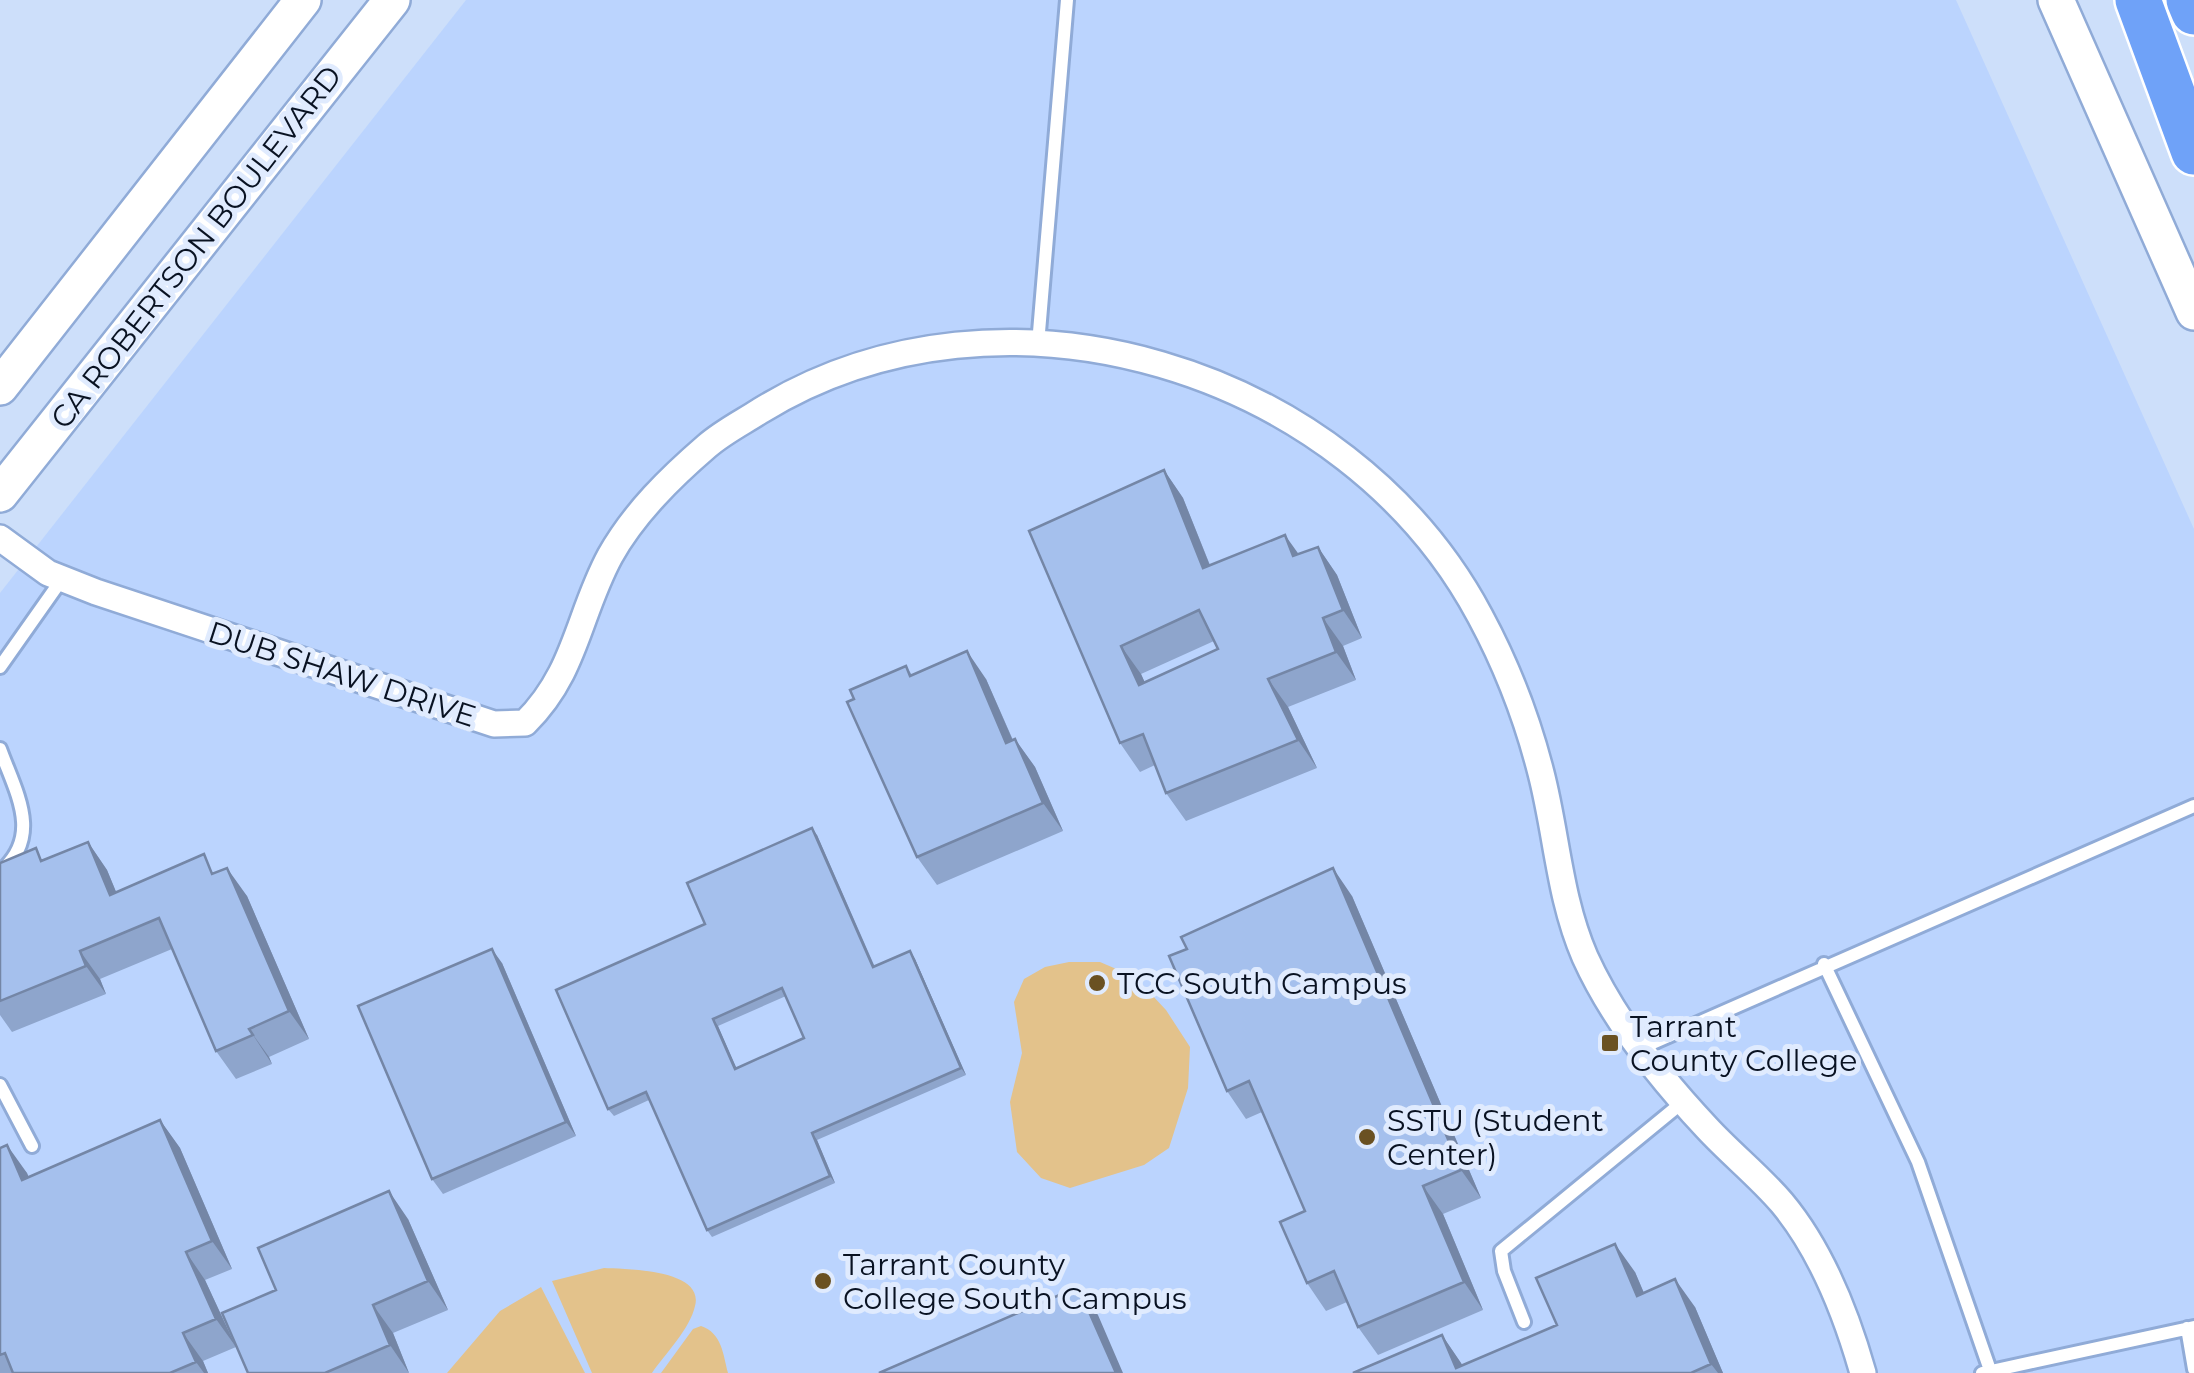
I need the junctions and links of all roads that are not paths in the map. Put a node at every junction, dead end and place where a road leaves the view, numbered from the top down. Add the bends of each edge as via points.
1 (303, 0) edge
2 (392, 0) edge
3 (1067, 0) edge
4 (2056, 0) edge
5 (2138, 0) edge
6 (2188, 0) edge
7 (2194, 12) edge
8 (2194, 152) edge
9 (2194, 312) edge
10 (1038, 344) junction
11 (0, 388) edge
12 (0, 494) edge
13 (0, 538) edge
14 (62, 579) junction
15 (0, 667) edge
16 (0, 749) edge
17 (2194, 806) edge
18 (0, 872) edge
19 (1824, 964) junction
20 (1641, 1048) junction
21 (0, 1084) edge
22 (1684, 1100) junction
23 (32, 1146) dead end
24 (1524, 1322) dead end
25 (2191, 1327) edge
26 (2194, 1370) edge
27 (1988, 1372) edge
28 (1864, 1373) edge

1 - 11 street
2 - 12 street, CA ROBERTSON BOULEVARD
3 - 10 lane
4 - 9 street
5 - 8 highway
6 - 7 highway
10 - 14 street, DUB SHAW DRIVE via 922,348 860,363 803,385 711,442 644,506 610,557 553,696 525,723 494,724
10 - 20 street, DUB SHAW DRIVE via 1114,352 1233,389 1306,428 1382,488 1436,548 1516,688 1542,776 1570,916 1602,988
13 - 14 street, DUB SHAW DRIVE
14 - 15 lane
16 - 18 lane via 25,826 22,849
17 - 19 lane
19 - 20 lane
19 - 27 lane via 1918,1162
20 - 22 street, DUB SHAW DRIVE
21 - 23 lane
22 - 24 lane via 1501,1251
22 - 28 street, DUB SHAW DRIVE via 1784,1205 1810,1244 1835,1290
25 - 26 lane
25 - 27 lane

